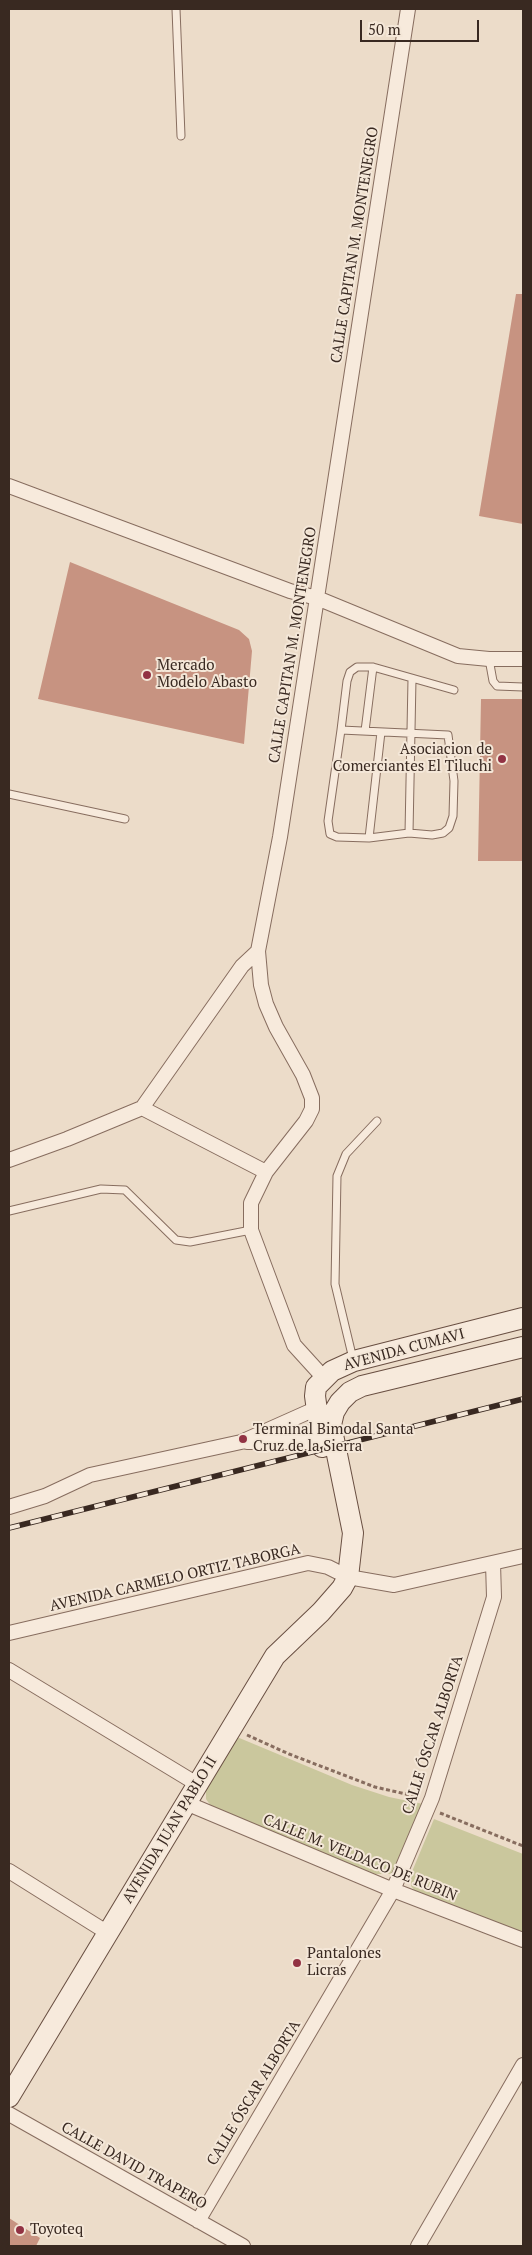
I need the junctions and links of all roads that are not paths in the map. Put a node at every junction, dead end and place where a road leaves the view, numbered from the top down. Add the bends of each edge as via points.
1 (176, 9) edge
2 (408, 9) edge
3 (181, 136) dead end
4 (9, 486) edge
5 (317, 598) junction
6 (489, 659) junction
7 (523, 659) edge
8 (373, 667) junction
9 (412, 679) junction
10 (523, 687) edge
11 (454, 690) dead end
12 (340, 730) junction
13 (365, 731) junction
14 (381, 732) junction
15 (411, 733) junction
16 (9, 794) edge
17 (125, 819) dead end
18 (409, 833) junction
19 (369, 838) junction
20 (258, 951) junction
21 (142, 1108) junction
22 (377, 1121) dead end
23 (9, 1160) edge
24 (266, 1172) junction
25 (9, 1211) edge
26 (252, 1230) junction
27 (523, 1318) edge
28 (476, 1330) junction
29 (523, 1347) edge
30 (484, 1357) junction
31 (354, 1361) junction
32 (324, 1378) junction
33 (315, 1409) junction
34 (241, 1442) junction
35 (320, 1442) junction
36 (9, 1507) edge
37 (523, 1556) edge
38 (352, 1557) junction
39 (493, 1564) junction
40 (348, 1577) junction
41 (9, 1633) edge
42 (9, 1670) edge
43 (197, 1784) junction
44 (186, 1803) junction
45 (9, 1871) edge
46 (393, 1890) junction
47 (108, 1933) junction
48 (523, 1940) edge
49 (523, 2065) edge
50 (11, 2086) edge
51 (9, 2114) edge
52 (198, 2221) junction
53 (243, 2246) edge
54 (418, 2246) edge

1 - 3 lane
2 - 5 street, CALLE CAPITAN M. MONTENEGRO
4 - 5 street via 290,591
5 - 6 street via 458,656
5 - 20 street, CALLE CAPITAN M. MONTENEGRO via 280,837
6 - 7 street
6 - 10 lane via 497,686
8 - 9 lane
8 - 12 lane via 357,666 350,672
8 - 13 lane
9 - 11 lane
9 - 15 lane
12 - 13 lane
12 - 19 lane via 328,829 337,837
13 - 14 lane
14 - 15 lane
14 - 19 lane
15 - 18 lane
15 - 18 lane via 448,735 454,781 453,816 449,828 432,835
16 - 17 lane
18 - 19 lane
20 - 21 street via 242,966
20 - 24 street, CALLE CAPITAN M. MONTENEGRO via 266,1004 312,1098 312,1109 306,1121
21 - 23 street
21 - 24 street
22 - 31 lane via 346,1154 337,1176 335,1284
24 - 26 street, CALLE CAPITAN M. MONTENEGRO via 251,1203
25 - 26 lane via 100,1189 125,1190 176,1240 190,1242
26 - 32 street, CALLE CAPITAN M. MONTENEGRO via 294,1345
27 - 28 street, AVENIDA CUMAVI
28 - 30 street
28 - 31 street, AVENIDA CUMAVI
29 - 30 street, AVENIDA CUMAVI
30 - 38 street, AVENIDA CUMAVI via 362,1386 340,1402 331,1425 353,1533
31 - 32 street, AVENIDA CUMAVI via 341,1365
32 - 33 street, AVENIDA CUMAVI via 316,1387
33 - 34 street
33 - 35 street, AVENIDA CUMAVI
34 - 35 street
34 - 36 street via 90,1475 45,1496
35 - 38 street, AVENIDA CUMAVI via 342,1536
37 - 39 street, AVENIDA CARMELO ORTIZ TABORGA
38 - 40 street, AVENIDA CUMAVI
39 - 40 street, AVENIDA CARMELO ORTIZ TABORGA via 394,1585
39 - 46 street, CALLE ÓSCAR ALBORTA via 494,1597 430,1803
40 - 41 street, AVENIDA CARMELO ORTIZ TABORGA via 328,1567 308,1563
40 - 43 street, AVENIDA JUAN PABLO II via 321,1612 276,1656
42 - 43 street
43 - 44 street, AVENIDA JUAN PABLO II
44 - 46 street, CALLE M. VELDACO DE RUBIN
44 - 47 street, AVENIDA JUAN PABLO II
45 - 47 street
46 - 48 street, CALLE M. VELDACO DE RUBIN
46 - 52 street, CALLE ÓSCAR ALBORTA
47 - 50 street, AVENIDA JUAN PABLO II
49 - 54 street
51 - 52 street, CALLE DAVID TRAPERO
52 - 53 street, CALLE DAVID TRAPERO

